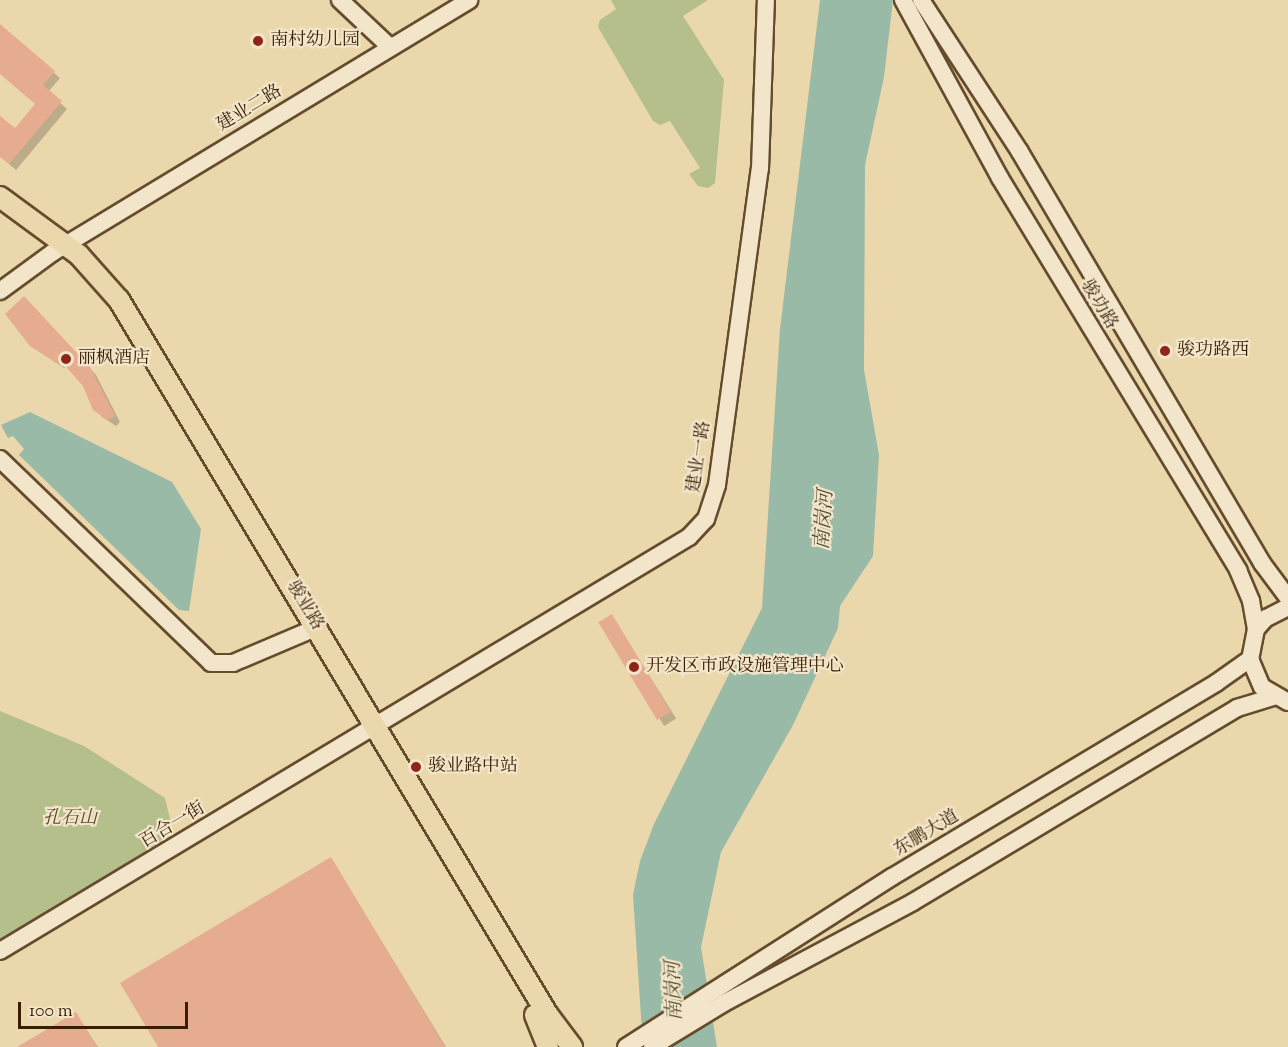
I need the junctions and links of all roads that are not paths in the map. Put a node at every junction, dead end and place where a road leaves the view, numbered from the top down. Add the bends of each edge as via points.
1 (340, 0) edge
2 (470, 0) edge
3 (766, 0) edge
4 (903, 0) edge
5 (921, 0) edge
6 (390, 47) junction
7 (0, 197) edge
8 (0, 211) edge
9 (59, 249) junction
10 (2, 293) edge
11 (0, 459) edge
12 (1288, 598) edge
13 (1288, 607) edge
14 (1256, 629) junction
15 (306, 632) junction
16 (1250, 659) junction
17 (1281, 700) edge
18 (372, 731) junction
19 (0, 951) edge
20 (720, 998) junction
21 (548, 1047) edge
22 (572, 1047) edge
23 (626, 1047) edge
24 (652, 1047) edge

1 - 6 street
2 - 6 street, 建业二路
3 - 18 street, 建业一路 via 759,169 717,485 706,519 689,537
4 - 14 street, 骏功路 via 1000,178 1238,570 1251,601
5 - 12 street, 骏功路 via 1032,171 1262,563
6 - 9 street, 建业二路
7 - 9 main road, 骏业路
8 - 9 main road, 骏业路
9 - 10 street, 建业二路
9 - 15 main road, 骏业路 via 113,313
9 - 18 main road, 骏业路 via 93,268 119,300
11 - 15 street via 212,663 233,663
13 - 14 street via 1266,618
14 - 16 street
15 - 18 main road, 骏业路
16 - 17 street via 1253,674
16 - 20 street, 东鹏大道 via 892,877
17 - 20 street, 东鹏大道 via 1238,708 913,902
18 - 19 street, 百合一街
18 - 21 main road, 骏业路 via 536,1018
18 - 22 main road, 骏业路 via 548,1015
20 - 23 street, 东鹏大道
20 - 24 street, 东鹏大道

